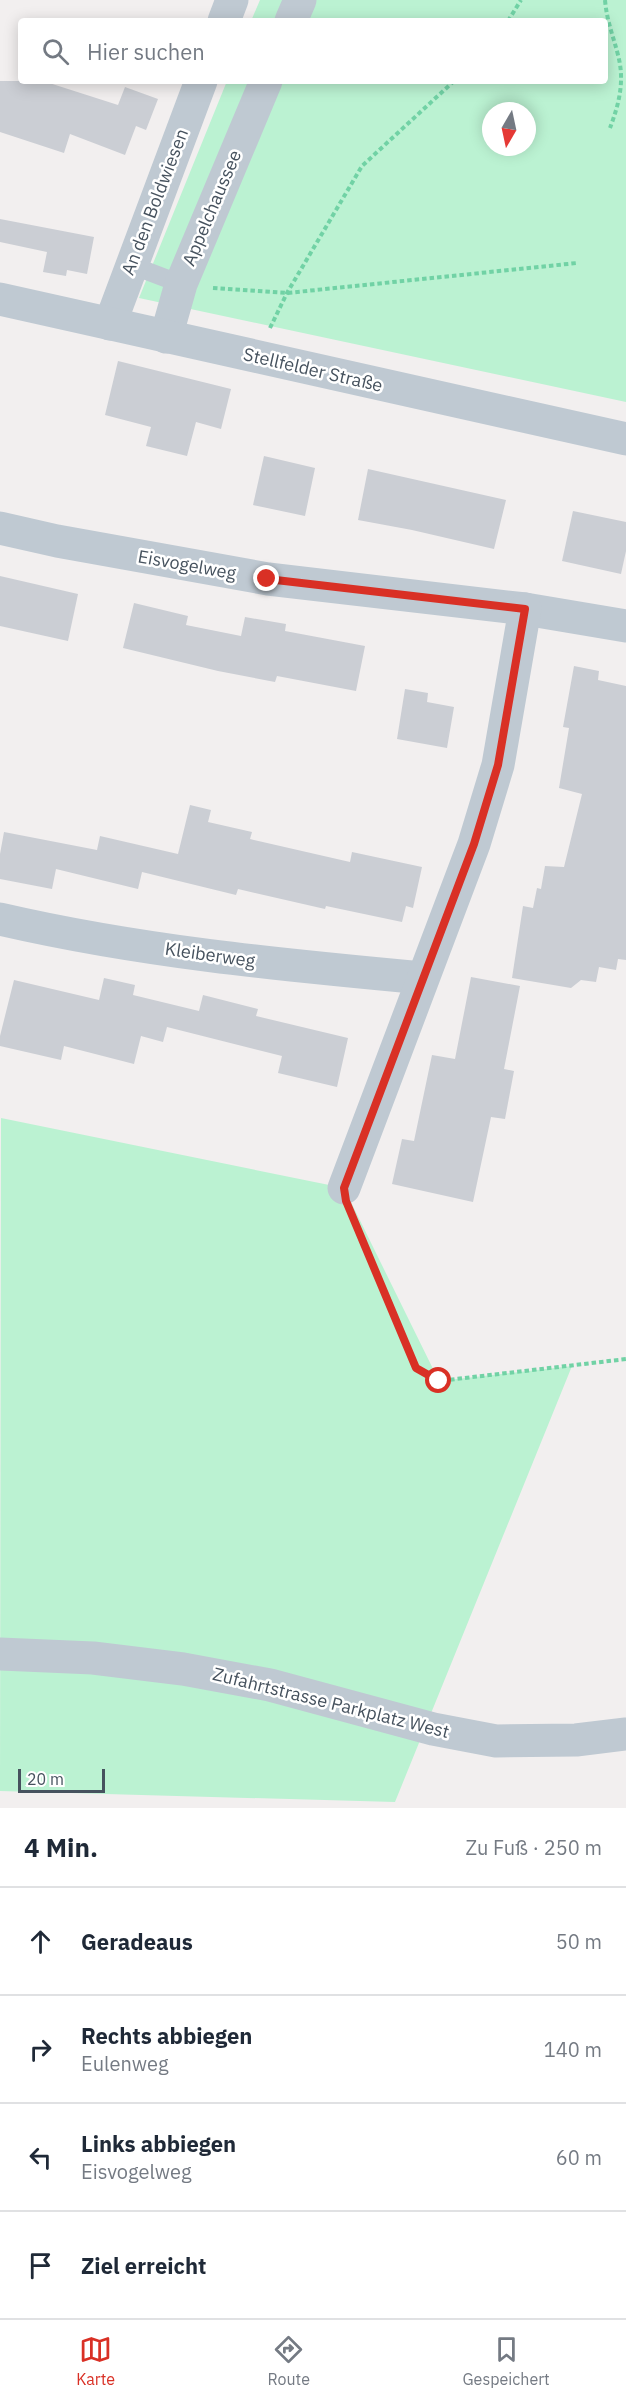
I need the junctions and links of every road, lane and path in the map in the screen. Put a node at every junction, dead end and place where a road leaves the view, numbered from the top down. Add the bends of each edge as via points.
1 (232, 0) edge
2 (300, 0) edge
3 (521, 0) edge
4 (606, 0) edge
5 (225, 18) edge
6 (292, 18) edge
7 (510, 18) edge
8 (200, 84) edge
9 (265, 84) edge
10 (451, 84) edge
11 (610, 128) dead end
12 (577, 263) dead end
13 (131, 265) junction
14 (181, 284) junction
15 (287, 293) junction
16 (0, 299) edge
17 (110, 324) junction
18 (166, 337) junction
19 (255, 358) junction
20 (626, 439) edge
21 (0, 528) edge
22 (525, 609) junction
23 (626, 626) edge
24 (0, 919) edge
25 (422, 978) junction
26 (344, 1188) joint
27 (626, 1359) edge
28 (0, 1654) edge
29 (626, 1734) edge

1 - 5 street
2 - 6 street
3 - 7 path
4 - 11 path via 622,75 620,99
8 - 13 street, An den Boldwiesen
9 - 14 street, Appelchaussee
10 - 15 path via 362,166
12 - 15 path
13 - 14 lane
13 - 17 street, An den Boldwiesen
14 - 15 path
14 - 18 street, Appelchaussee
15 - 19 path
16 - 17 street, Stellfelder Straße
17 - 18 street, Stellfelder Straße
18 - 19 street, Stellfelder Straße
19 - 20 street, Stellfelder Straße
21 - 22 street, Eisvogelweg via 57,542 267,579
22 - 23 street, Eisvogelweg
22 - 25 street via 498,765 474,844
24 - 25 street, Kleiberweg via 276,964
25 - 26 street
26 - 27 path via 416,1368 439,1381
28 - 29 street, Zufahrtstrasse Parkplatz West via 93,1658 183,1669 270,1685 433,1730 496,1741 576,1740

